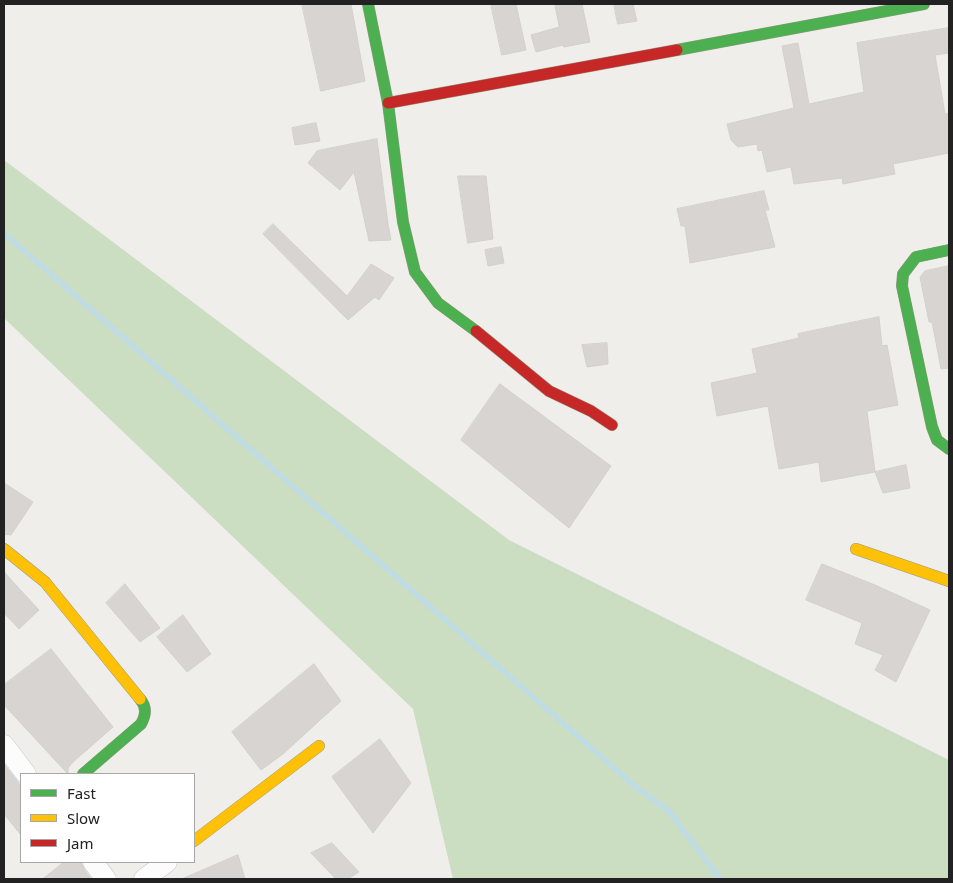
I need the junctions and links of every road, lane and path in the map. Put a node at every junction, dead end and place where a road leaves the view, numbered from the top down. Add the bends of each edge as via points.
1 (368, 4) edge
2 (924, 4) edge
3 (388, 103) junction
4 (949, 250) edge
5 (612, 425) dead end
6 (949, 449) edge
7 (4, 549) edge
8 (856, 549) dead end
9 (949, 581) edge
10 (4, 745) edge
11 (319, 746) dead end
12 (25, 773) edge
13 (84, 773) edge
14 (195, 840) edge
15 (94, 863) edge
16 (166, 863) edge
17 (106, 879) edge
18 (144, 879) edge

1 - 3 street
2 - 3 street
3 - 5 street via 403,222 415,272 438,303 549,391
4 - 6 street via 916,257 903,274 902,286 932,427 937,440
7 - 13 street via 45,582 144,703 146,714 141,724
8 - 9 street
10 - 12 street
11 - 14 street
15 - 17 street
16 - 18 street

